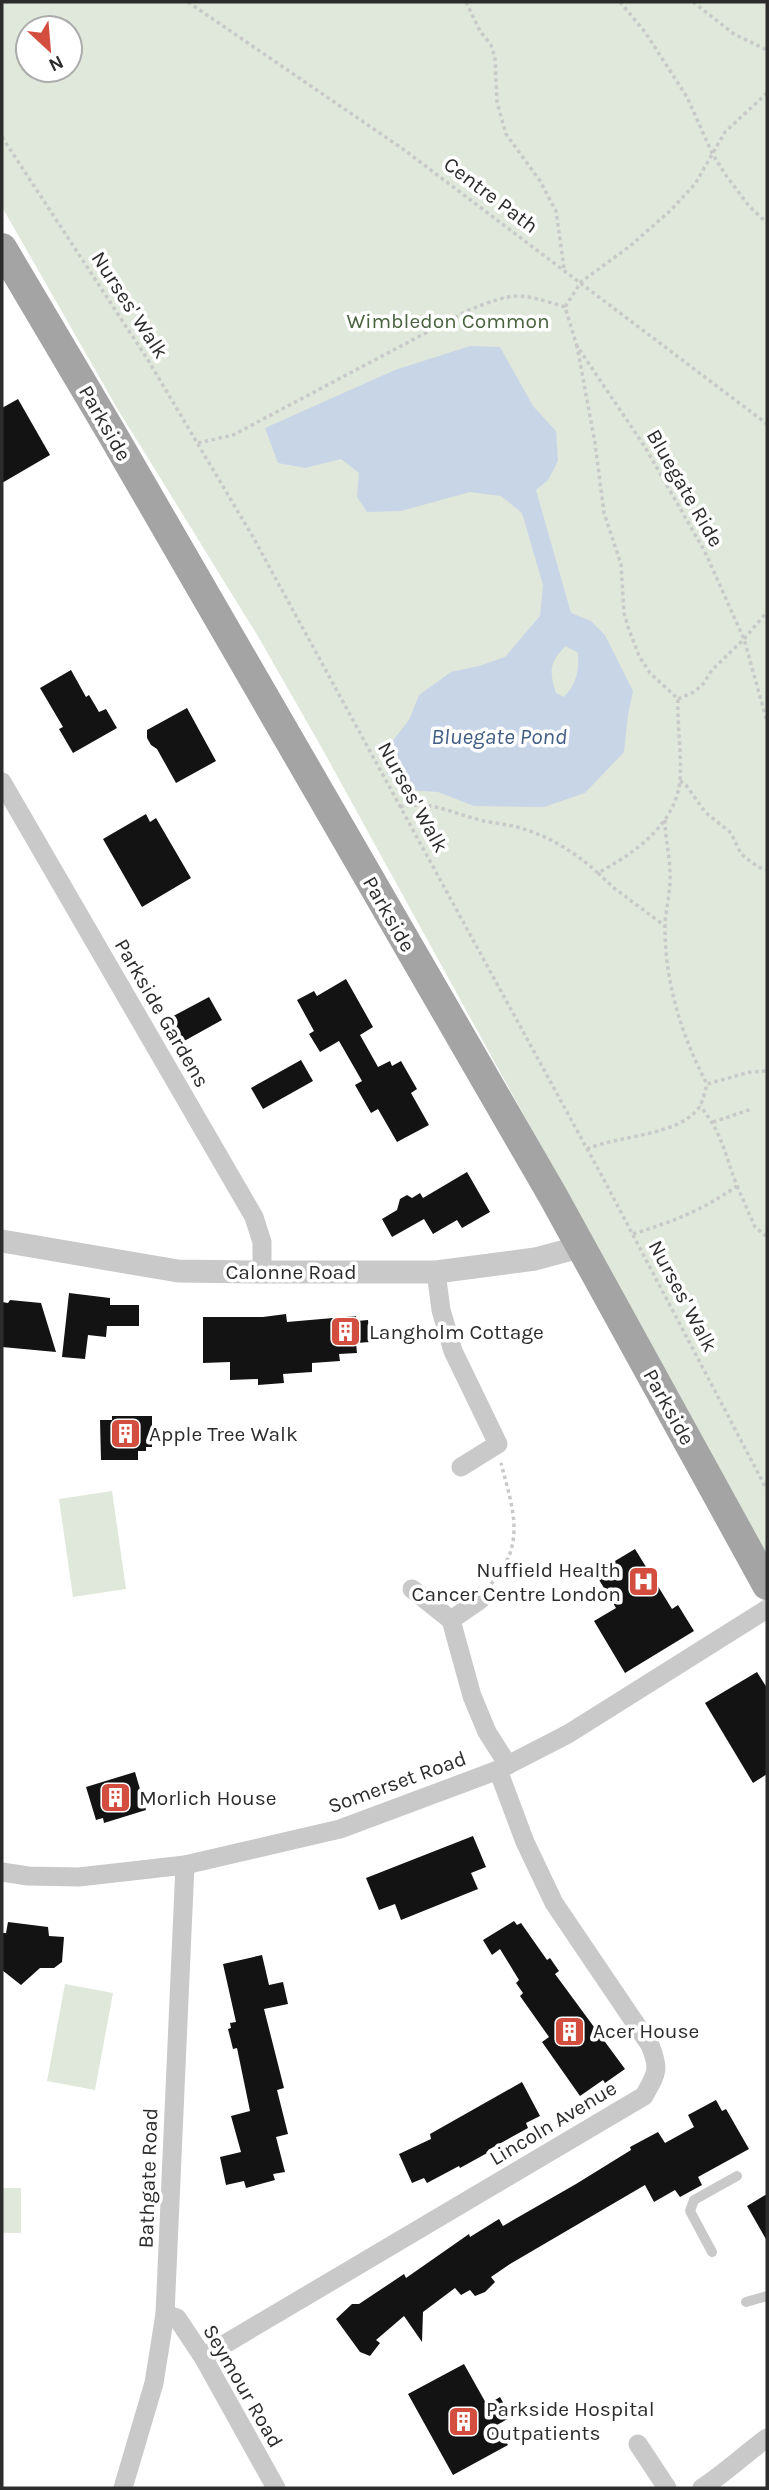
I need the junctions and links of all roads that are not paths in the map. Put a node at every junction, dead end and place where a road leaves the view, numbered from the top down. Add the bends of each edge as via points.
1 (2, 248) edge
2 (2, 782) edge
3 (2, 1241) edge
4 (580, 1247) junction
5 (262, 1272) junction
6 (436, 1272) junction
7 (461, 1468) dead end
8 (767, 1585) edge
9 (412, 1589) dead end
10 (480, 1600) road end
11 (767, 1609) edge
12 (451, 1620) junction
13 (503, 1768) junction
14 (185, 1865) junction
15 (2, 1872) edge
16 (737, 2176) dead end
17 (712, 2252) dead end
18 (767, 2296) edge
19 (746, 2302) dead end
20 (165, 2314) junction
21 (203, 2357) junction
22 (767, 2438) edge
23 (638, 2444) dead end
24 (124, 2488) edge
25 (276, 2488) edge
26 (667, 2488) edge
27 (702, 2488) edge

1 - 4 main road, Parkside
2 - 5 street, Parkside Gardens via 254,1217 262,1242
3 - 5 street, Calonne Road via 177,1271
4 - 6 street, Calonne Road via 535,1259
4 - 8 main road, Parkside
5 - 6 street, Calonne Road
6 - 7 street via 453,1351 498,1444
9 - 12 street
10 - 12 street
11 - 13 street, Somerset Road via 568,1734
12 - 13 street, Lincoln Avenue via 472,1696
13 - 14 street, Somerset Road via 340,1829
13 - 21 street, Lincoln Avenue via 525,1842 554,1903 650,2045 658,2064 654,2079 644,2096
14 - 15 street, Somerset Road via 79,1877
14 - 20 street, Bathgate Road
16 - 17 lane via 694,2200 691,2211
18 - 19 lane
20 - 21 street, Seymour Road via 177,2318
20 - 24 street, Bathgate Road via 154,2383
21 - 25 street, Seymour Road
22 - 27 street
23 - 26 street

